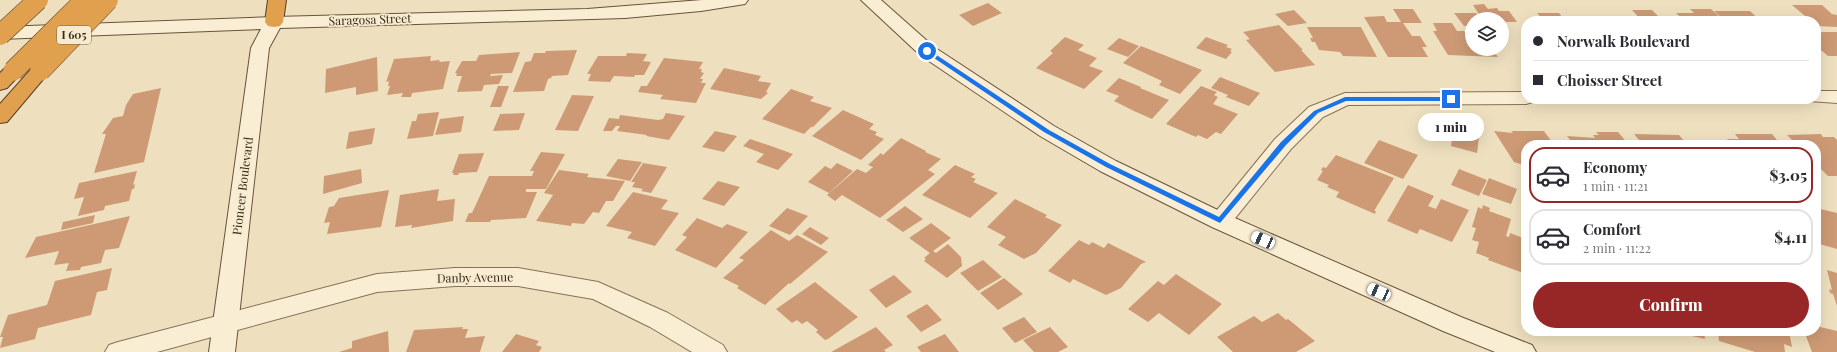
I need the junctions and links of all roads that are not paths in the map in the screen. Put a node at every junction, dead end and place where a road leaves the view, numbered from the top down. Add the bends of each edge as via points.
1 (38, 0) edge
2 (70, 0) edge
3 (85, 0) edge
4 (108, 0) edge
5 (277, 0) edge
6 (739, 0) edge
7 (870, 0) edge
8 (274, 22) junction
9 (0, 34) edge
10 (4, 74) edge
11 (1821, 97) edge
12 (1837, 97) edge
13 (1521, 98) edge
14 (0, 117) edge
15 (1220, 221) junction
16 (225, 324) junction
17 (118, 352) edge
18 (222, 352) edge
19 (714, 352) edge
20 (1523, 352) edge

1 - 9 highway, bridge
2 - 10 highway
3 - 10 highway, bridge
4 - 14 highway, I 605, bridge
5 - 8 highway
6 - 8 main road, Saragosa Street via 628,12
7 - 15 main road via 927,51 1046,131 1108,166
8 - 9 main road, Saragosa Street
8 - 16 main road, Pioneer Boulevard via 260,48
11 - 12 main road
13 - 15 main road via 1345,99 1316,112 1283,144
15 - 20 main road via 1452,324
16 - 17 main road, Danby Avenue
16 - 18 main road, Pioneer Boulevard
16 - 19 main road, Danby Avenue via 378,283 455,277 518,277 598,291 659,320

